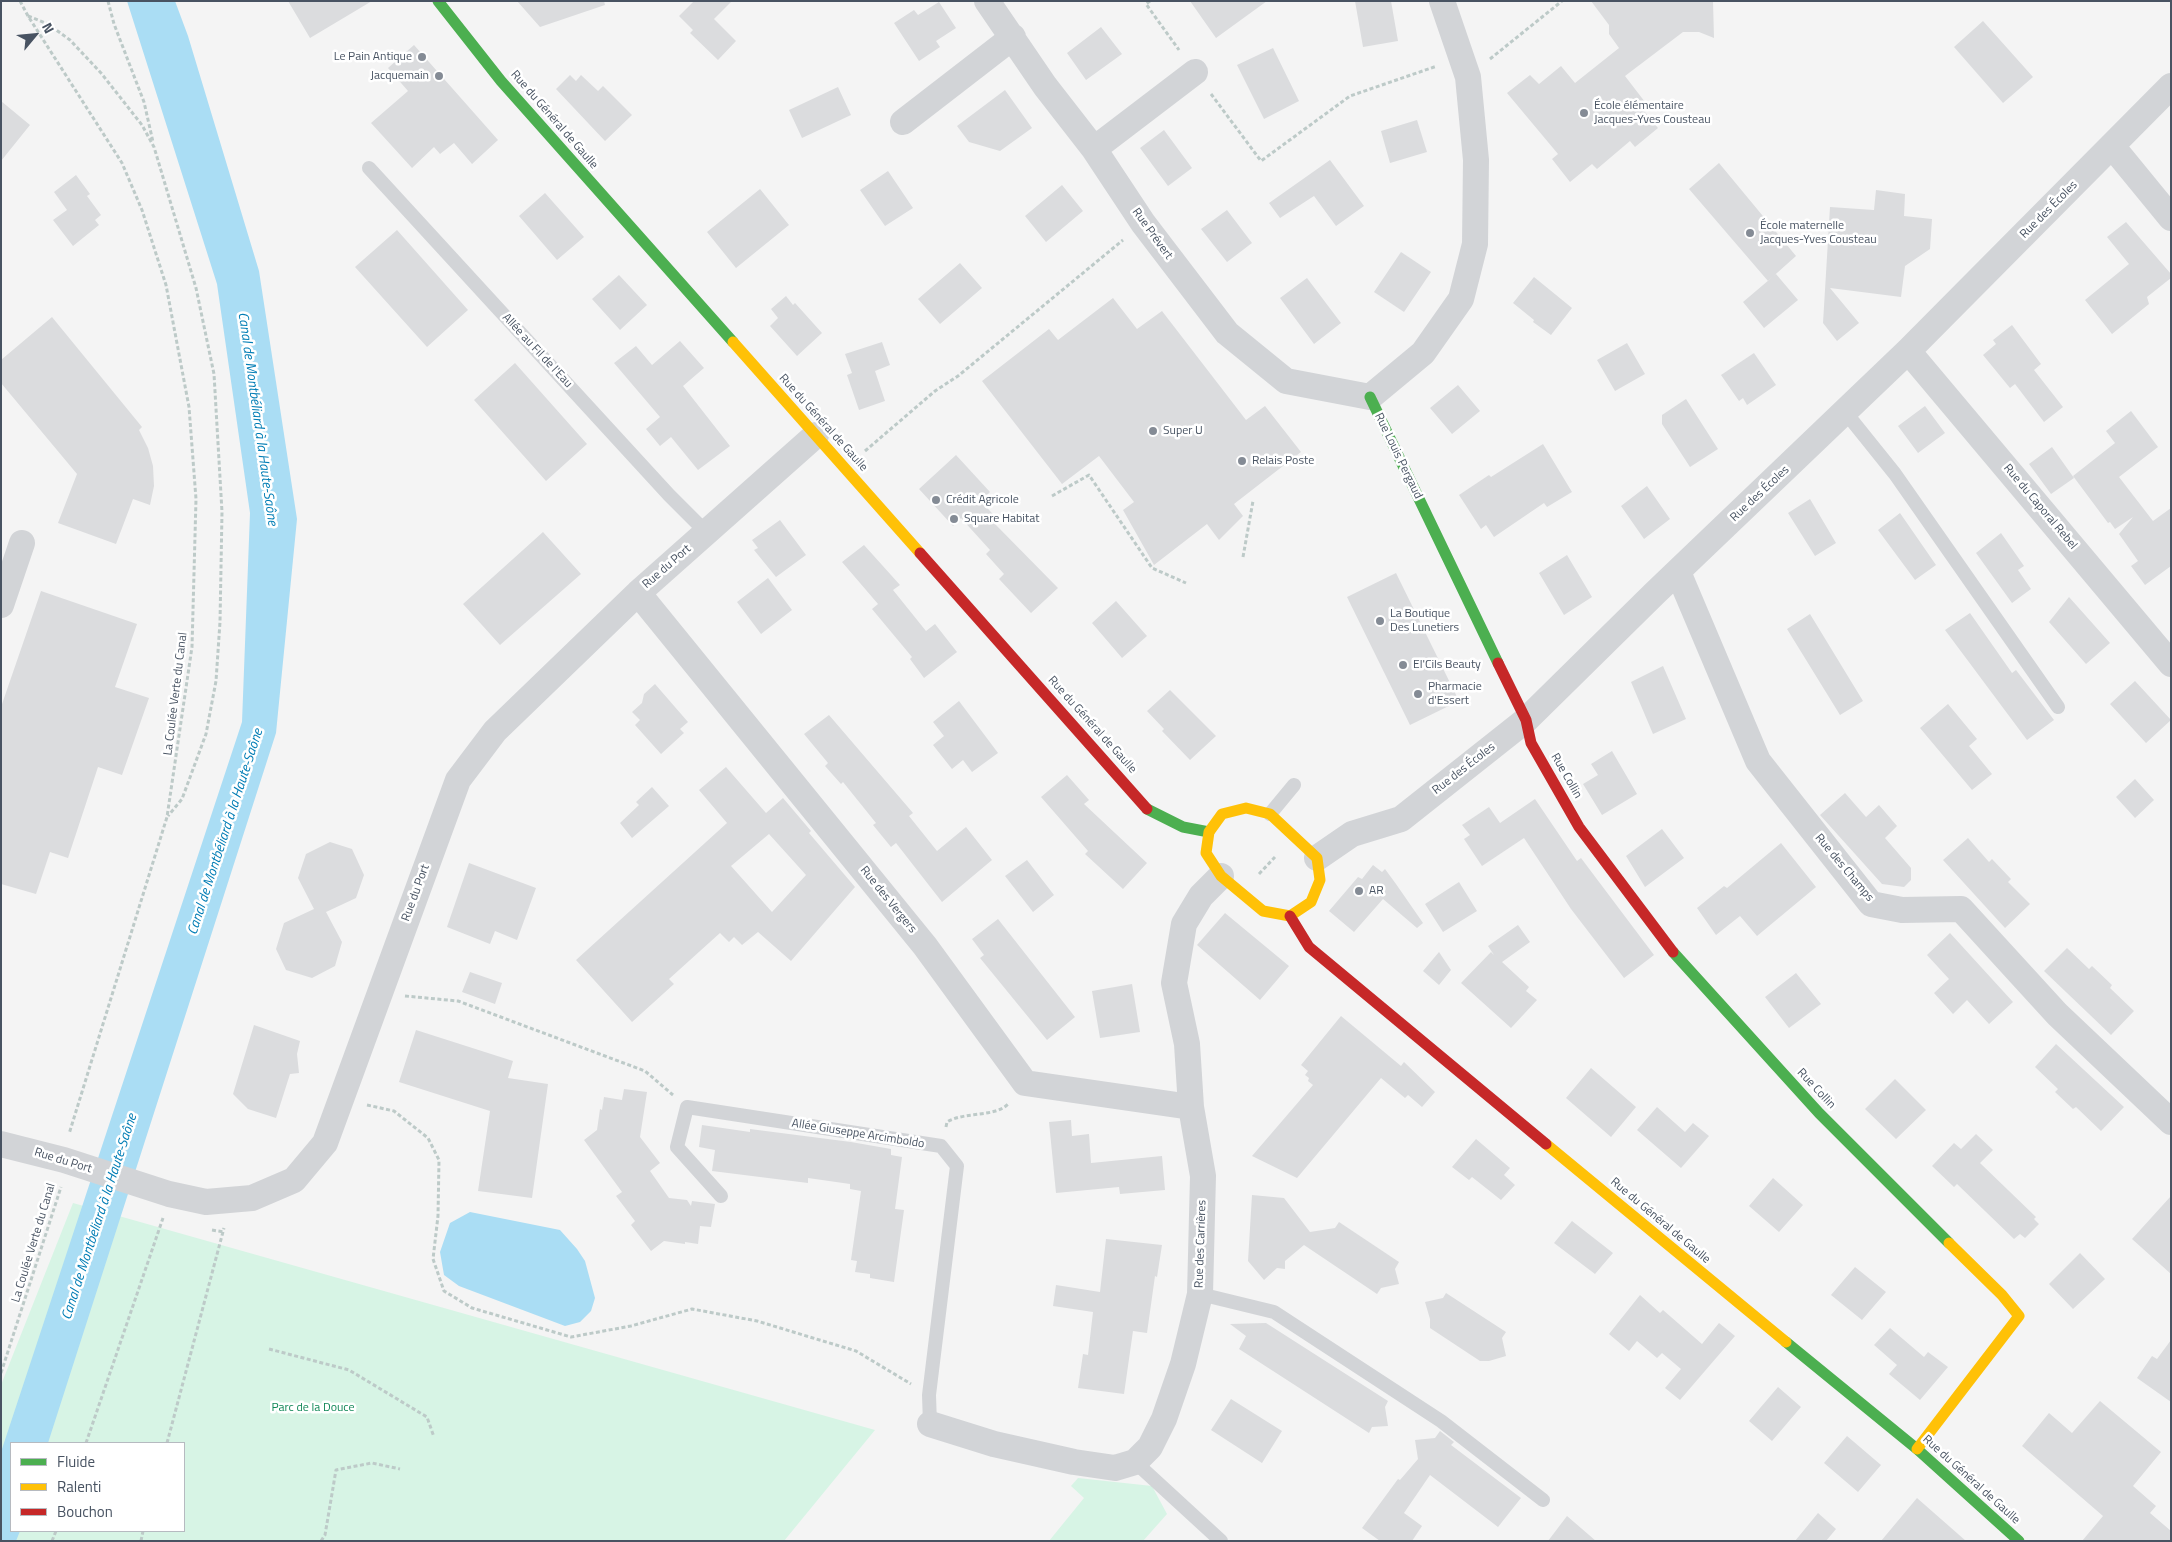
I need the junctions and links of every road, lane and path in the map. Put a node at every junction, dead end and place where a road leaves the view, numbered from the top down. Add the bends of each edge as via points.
1 (20, 1) edge
2 (108, 1) edge
3 (438, 1) edge
4 (987, 1) edge
5 (1150, 1) edge
6 (1442, 1) edge
7 (1562, 1) edge
8 (28, 16) junction
9 (1013, 36) junction
10 (1465, 68) junction
11 (1195, 72) junction
12 (2171, 86) edge
13 (903, 122) dead end
14 (2112, 146) junction
15 (154, 147) junction
16 (1094, 149) junction
17 (369, 168) dead end
18 (2171, 218) edge
19 (1143, 223) junction
20 (1908, 351) junction
21 (1370, 397) junction
22 (1846, 413) junction
23 (816, 435) junction
24 (842, 466) junction
25 (1052, 496) dead end
26 (1253, 501) dead end
27 (706, 532) junction
28 (22, 543) dead end
29 (1243, 556) dead end
30 (1678, 572) junction
31 (1186, 582) dead end
32 (638, 593) junction
33 (1, 605) edge
34 (2171, 664) edge
35 (2058, 707) dead end
36 (1526, 720) junction
37 (1294, 785) dead end
38 (1270, 814) junction
39 (168, 817) junction
40 (1209, 832) junction
41 (1294, 837) junction
42 (1317, 858) junction
43 (1221, 876) junction
44 (1241, 892) junction
45 (1290, 916) junction
46 (380, 993) junction
47 (1025, 1083) junction
48 (342, 1099) junction
49 (1190, 1106) junction
50 (687, 1107) junction
51 (2171, 1122) edge
52 (1, 1144) edge
53 (941, 1146) junction
54 (72, 1164) junction
55 (721, 1196) dead end
56 (162, 1220) dead end
57 (224, 1232) dead end
58 (1200, 1294) junction
59 (268, 1349) dead end
60 (1, 1373) edge
61 (929, 1395) junction
62 (930, 1424) joint
63 (434, 1437) dead end
64 (86, 1442) edge
65 (167, 1442) edge
66 (1917, 1449) junction
67 (1135, 1462) junction
68 (400, 1469) dead end
69 (1543, 1500) dead end
70 (321, 1541) edge
71 (1221, 1541) edge
72 (2019, 1541) edge

1 - 8 path, La Coulée Verte du Canal
2 - 15 path via 144,102
3 - 23 main road, Rue du Général de Gaulle via 501,81
4 - 9 street, Rue Prévert
5 - 11 path via 1146,4
6 - 10 street, Rue Louis Pergaud
7 - 10 path
8 - 15 path via 48,24 70,40 142,124
8 - 39 path, La Coulée Verte du Canal via 122,164 135,195 166,285 189,407 196,500 192,647
9 - 13 street
9 - 16 street, Rue Prévert via 1045,86
10 - 11 path via 1350,96 1261,161
10 - 21 street, Rue Louis Pergaud via 1476,160 1475,244 1461,299 1423,353
11 - 16 street
12 - 14 street, Rue des Écoles
14 - 18 street
14 - 20 street, Rue des Écoles
15 - 39 path via 196,288 214,374 222,512 216,681 206,734 182,799
16 - 19 street, Rue Prévert
17 - 27 lane, Allée au Fil de l'Eau
19 - 21 street, Rue Prévert via 1228,333 1286,381
19 - 24 path via 958,376
20 - 22 street, Rue des Écoles
20 - 34 street, Rue du Caporal Rebel
21 - 36 main road, Rue Louis Pergaud
22 - 30 street, Rue des Écoles
22 - 35 lane via 1895,474
23 - 24 main road, Rue du Général de Gaulle
23 - 27 street, Rue du Port
24 - 40 main road, Rue du Général de Gaulle via 1148,810 1184,827
25 - 31 path via 1089,475 1152,568
26 - 29 path
27 - 32 street, Rue du Port
28 - 33 street
30 - 36 street, Rue des Écoles
30 - 51 street, Rue des Champs via 1758,761 1871,904 1902,910 1961,909 2057,1014
32 - 46 street, Rue du Port via 494,730 458,780
32 - 47 street, Rue des Vergers via 924,946
36 - 42 street, Rue des Écoles via 1400,819 1352,834
36 - 66 main road, Rue Collin via 1531,743 1579,827 1671,950 1819,1113 2002,1295 2019,1316
37 - 38 lane
38 - 40 main road via 1246,808 1222,814
38 - 41 main road
39 - 54 path, La Coulée Verte du Canal via 71,1123
40 - 43 main road via 1206,853
41 - 42 main road
41 - 44 path
42 - 45 main road via 1320,880 1310,902
43 - 44 main road
43 - 49 street, Rue des Carrières via 1201,896 1184,924 1174,983 1187,1044
44 - 45 main road via 1263,910
45 - 66 main road, Rue du Général de Gaulle via 1309,947
46 - 48 street, Rue du Port
46 - 50 path via 458,1001 477,1008 645,1071
47 - 49 street
47 - 53 path via 1007,1106 996,1111 956,1116 947,1122
48 - 54 street, Rue du Port via 326,1143 294,1180 252,1198 206,1202
48 - 61 path via 394,1111 428,1138 439,1160 433,1259 444,1291 472,1308 571,1337 631,1326 692,1308 756,1321 856,1352
49 - 58 street, Rue des Carrières via 1203,1176
50 - 53 lane, Allée Giuseppe Arcimboldo
50 - 55 lane via 677,1147
52 - 54 street, Rue du Port
53 - 61 lane, Allée Giuseppe Arcimboldo via 957,1166
54 - 60 path, La Coulée Verte du Canal
56 - 64 path
57 - 65 path
58 - 67 street, Rue des Carrières via 1183,1364 1164,1419 1150,1447
58 - 69 lane via 1274,1312 1441,1421
59 - 63 path via 349,1370 427,1417
61 - 62 lane, Allée Giuseppe Arcimboldo
62 - 67 street via 994,1444 1074,1462 1115,1468
66 - 72 main road, Rue du Général de Gaulle
67 - 71 lane
68 - 70 path via 372,1463 336,1470 325,1535

